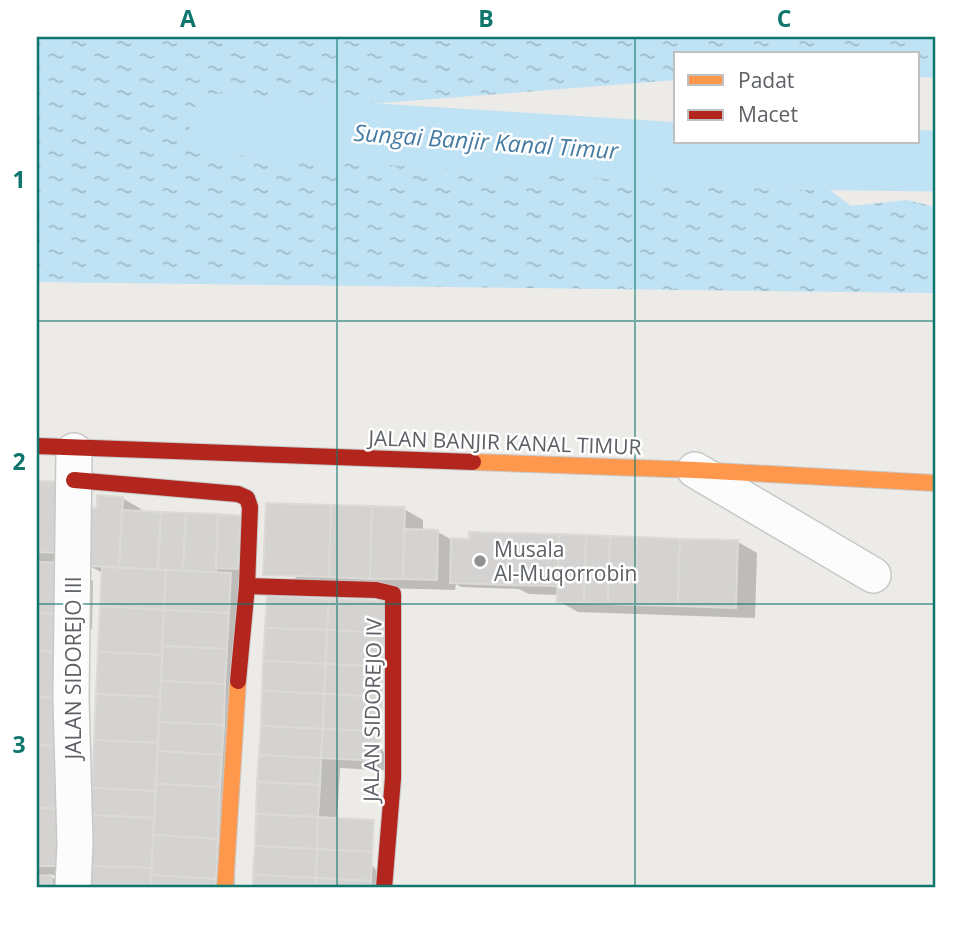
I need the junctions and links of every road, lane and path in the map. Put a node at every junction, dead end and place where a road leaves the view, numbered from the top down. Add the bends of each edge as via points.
1 (37, 446) edge
2 (74, 464) junction
3 (695, 470) junction
4 (935, 483) edge
5 (873, 575) dead end
6 (247, 586) junction
7 (73, 888) edge
8 (225, 888) edge
9 (384, 888) edge

1 - 2 street
2 - 3 street, JALAN BANJIR KANAL TIMUR
2 - 6 street via 247,498
2 - 7 street, JALAN SIDOREJO III
3 - 4 street, JALAN BANJIR KANAL TIMUR
3 - 5 street
6 - 8 street
6 - 9 street, JALAN SIDOREJO IV via 393,594 396,746

